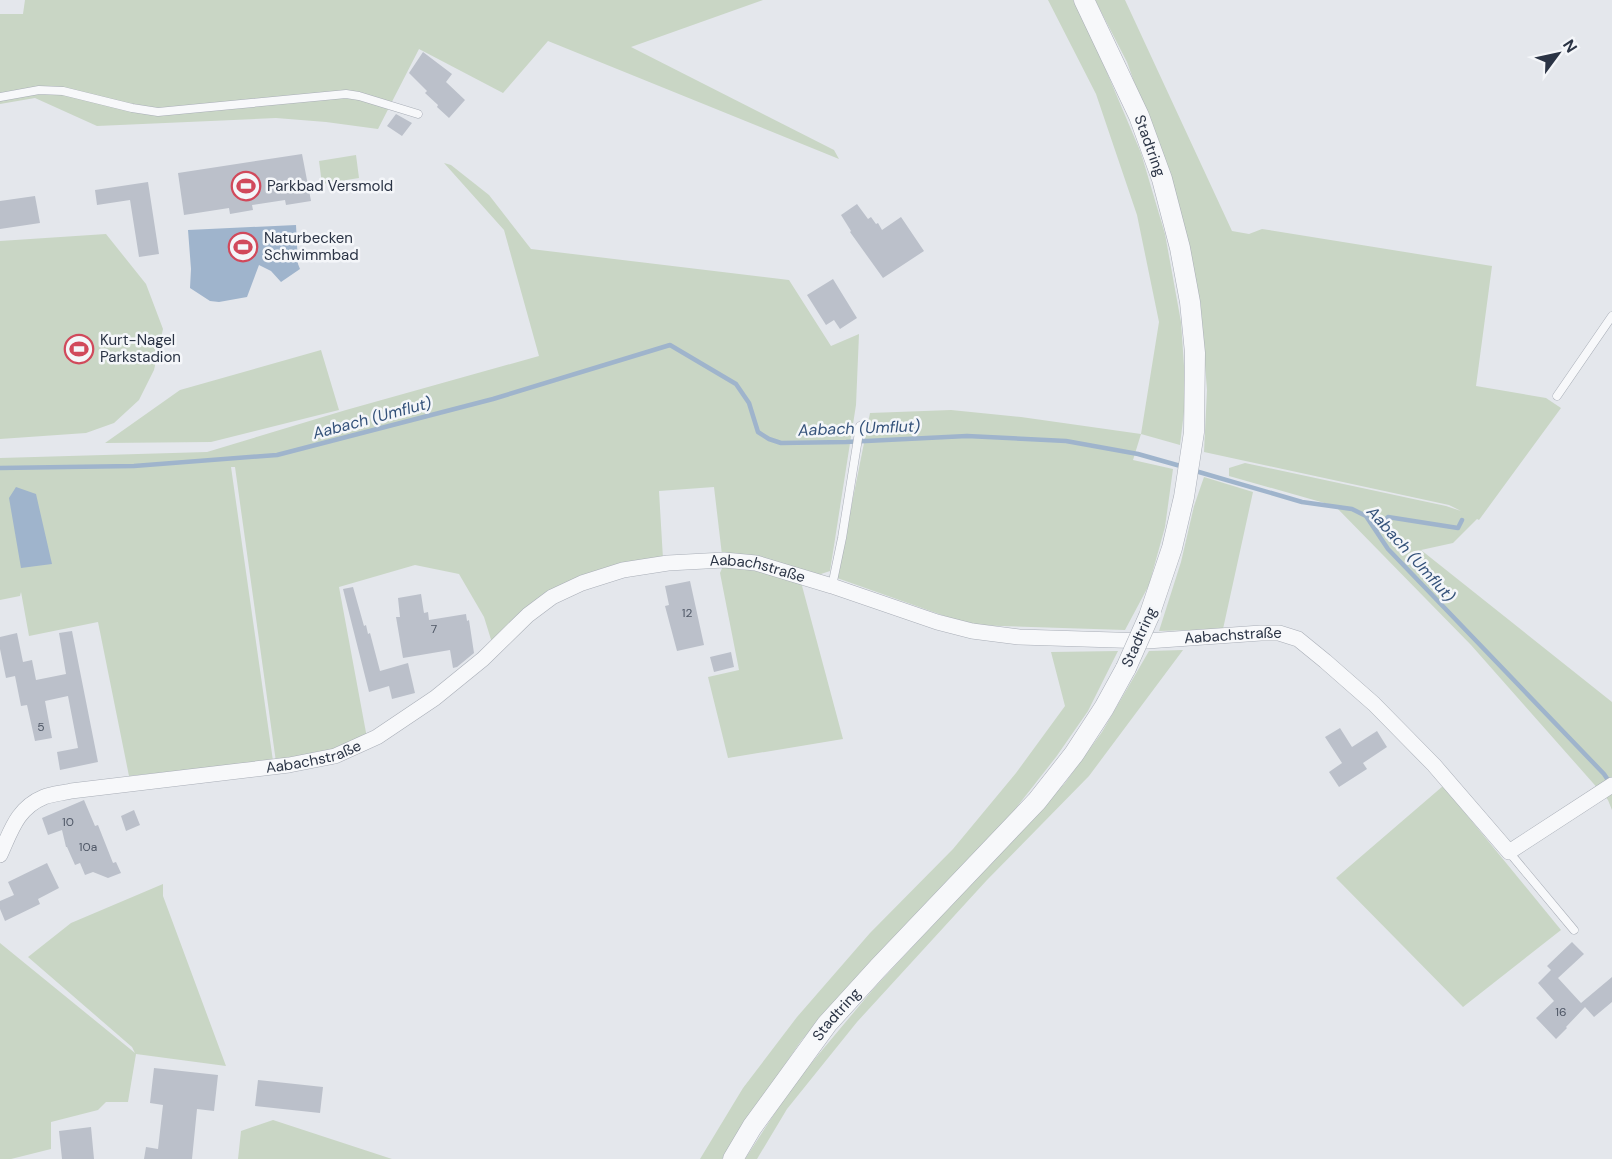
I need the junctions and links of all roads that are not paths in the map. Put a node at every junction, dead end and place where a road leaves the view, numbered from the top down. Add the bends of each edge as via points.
1 (1084, 0) edge
2 (0, 97) edge
3 (418, 114) dead end
4 (1612, 316) edge
5 (1557, 396) dead end
6 (859, 429) dead end
7 (832, 586) junction
8 (1608, 787) edge
9 (1509, 852) junction
10 (0, 855) edge
11 (1574, 930) dead end
12 (733, 1159) edge

1 - 12 street, Stadtring, bridge via 1139,116 1162,179 1190,302 1196,353 1194,432 1172,549 1126,668 1080,744 1037,801 827,1024
2 - 3 lane via 39,90 63,91 158,112 346,94
4 - 5 lane
6 - 7 lane
7 - 9 street, Aabachstraße via 937,622 1019,637 1148,641 1279,633 1298,639 1374,704 1434,765
7 - 10 street, Aabachstraße via 756,563 724,560 623,570 582,583 552,597 528,615 483,660 377,737 336,756 289,765 44,797 24,809 15,820
8 - 9 street
9 - 11 lane

